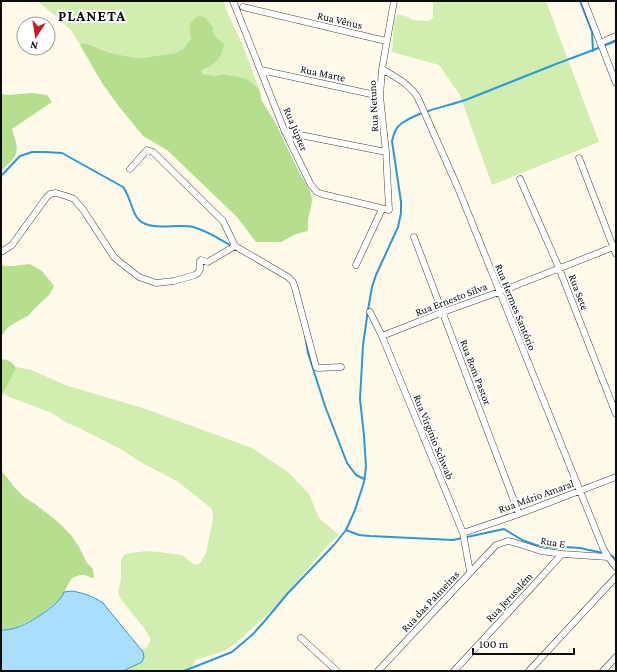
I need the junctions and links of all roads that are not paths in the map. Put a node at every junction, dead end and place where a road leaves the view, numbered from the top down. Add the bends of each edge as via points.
1 (394, 1) edge
2 (584, 1) edge
3 (234, 3) edge
4 (243, 4) edge
5 (616, 36) edge
6 (386, 41) junction
7 (600, 43) junction
8 (382, 69) junction
9 (261, 70) junction
10 (616, 83) edge
11 (380, 96) junction
12 (285, 132) junction
13 (386, 152) junction
14 (579, 158) dead end
15 (130, 169) dead end
16 (520, 179) dead end
17 (382, 209) junction
18 (390, 210) joint
19 (414, 237) dead end
20 (235, 246) junction
21 (614, 246) edge
22 (1, 252) edge
23 (616, 254) edge
24 (356, 265) dead end
25 (559, 268) junction
26 (499, 292) junction
27 (370, 312) dead end
28 (443, 312) junction
29 (382, 336) junction
30 (341, 367) dead end
31 (616, 414) edge
32 (616, 477) edge
33 (580, 492) junction
34 (519, 514) junction
35 (463, 533) junction
36 (496, 545) joint
37 (562, 554) junction
38 (608, 558) junction
39 (616, 567) edge
40 (470, 572) junction
41 (616, 577) edge
42 (301, 638) dead end
43 (616, 657) edge
44 (337, 671) edge
45 (378, 671) edge
46 (454, 671) edge
47 (529, 671) edge
48 (603, 671) edge

1 - 6 street, Rua Netuno
2 - 7 street
3 - 4 street, Rua Vênus
3 - 9 street, Rua Júpter
4 - 6 street, Rua Vênus
5 - 7 street
6 - 8 street, Rua Netuno
7 - 10 street
8 - 11 street, Rua Netuno
8 - 26 street, Rua Hermes Santório via 408,85 416,94 458,188
9 - 11 street, Rua Marte
9 - 12 street, Rua Júpter
11 - 13 street, Rua Netuno
12 - 13 street
12 - 17 street, Rua Júpter via 313,189 322,194
13 - 18 street, Rua Netuno
14 - 21 street
15 - 20 street via 147,150 153,152 223,221
16 - 25 street, Rua Sete
17 - 18 street, Rua Júpter
17 - 24 street
19 - 28 street, Rua Bom Pastor
20 - 22 street via 208,262 201,260 200,269 195,275 156,283 139,277 114,257 74,199 50,194 12,245
20 - 30 street via 288,277 295,288 316,367
21 - 23 street
21 - 25 street, Rua Ernesto Silva
25 - 26 street, Rua Ernesto Silva
25 - 31 street, Rua Sete
26 - 28 street, Rua Ernesto Silva
26 - 33 street, Rua Hermes Santório
27 - 29 street, Rua Virgínio Schwab
28 - 29 street, Rua Ernesto Silva
28 - 34 street, Rua Bom Pastor
29 - 35 street, Rua Virgínio Schwab
32 - 33 street, Rua Mário Amaral
33 - 34 street, Rua Mário Amaral
33 - 38 street, Rua Hermes Santório
34 - 35 street, Rua Mário Amaral
35 - 40 street, Rua Virgínio Schwab
36 - 37 street, Rua E via 508,541
36 - 40 street, Rua das Palmeiras
37 - 38 street, Rua E
37 - 46 street, Rua Jerusalém
38 - 39 street, Rua Hermes Santório
40 - 45 street, Rua das Palmeiras
41 - 47 street
42 - 44 street
43 - 48 street

